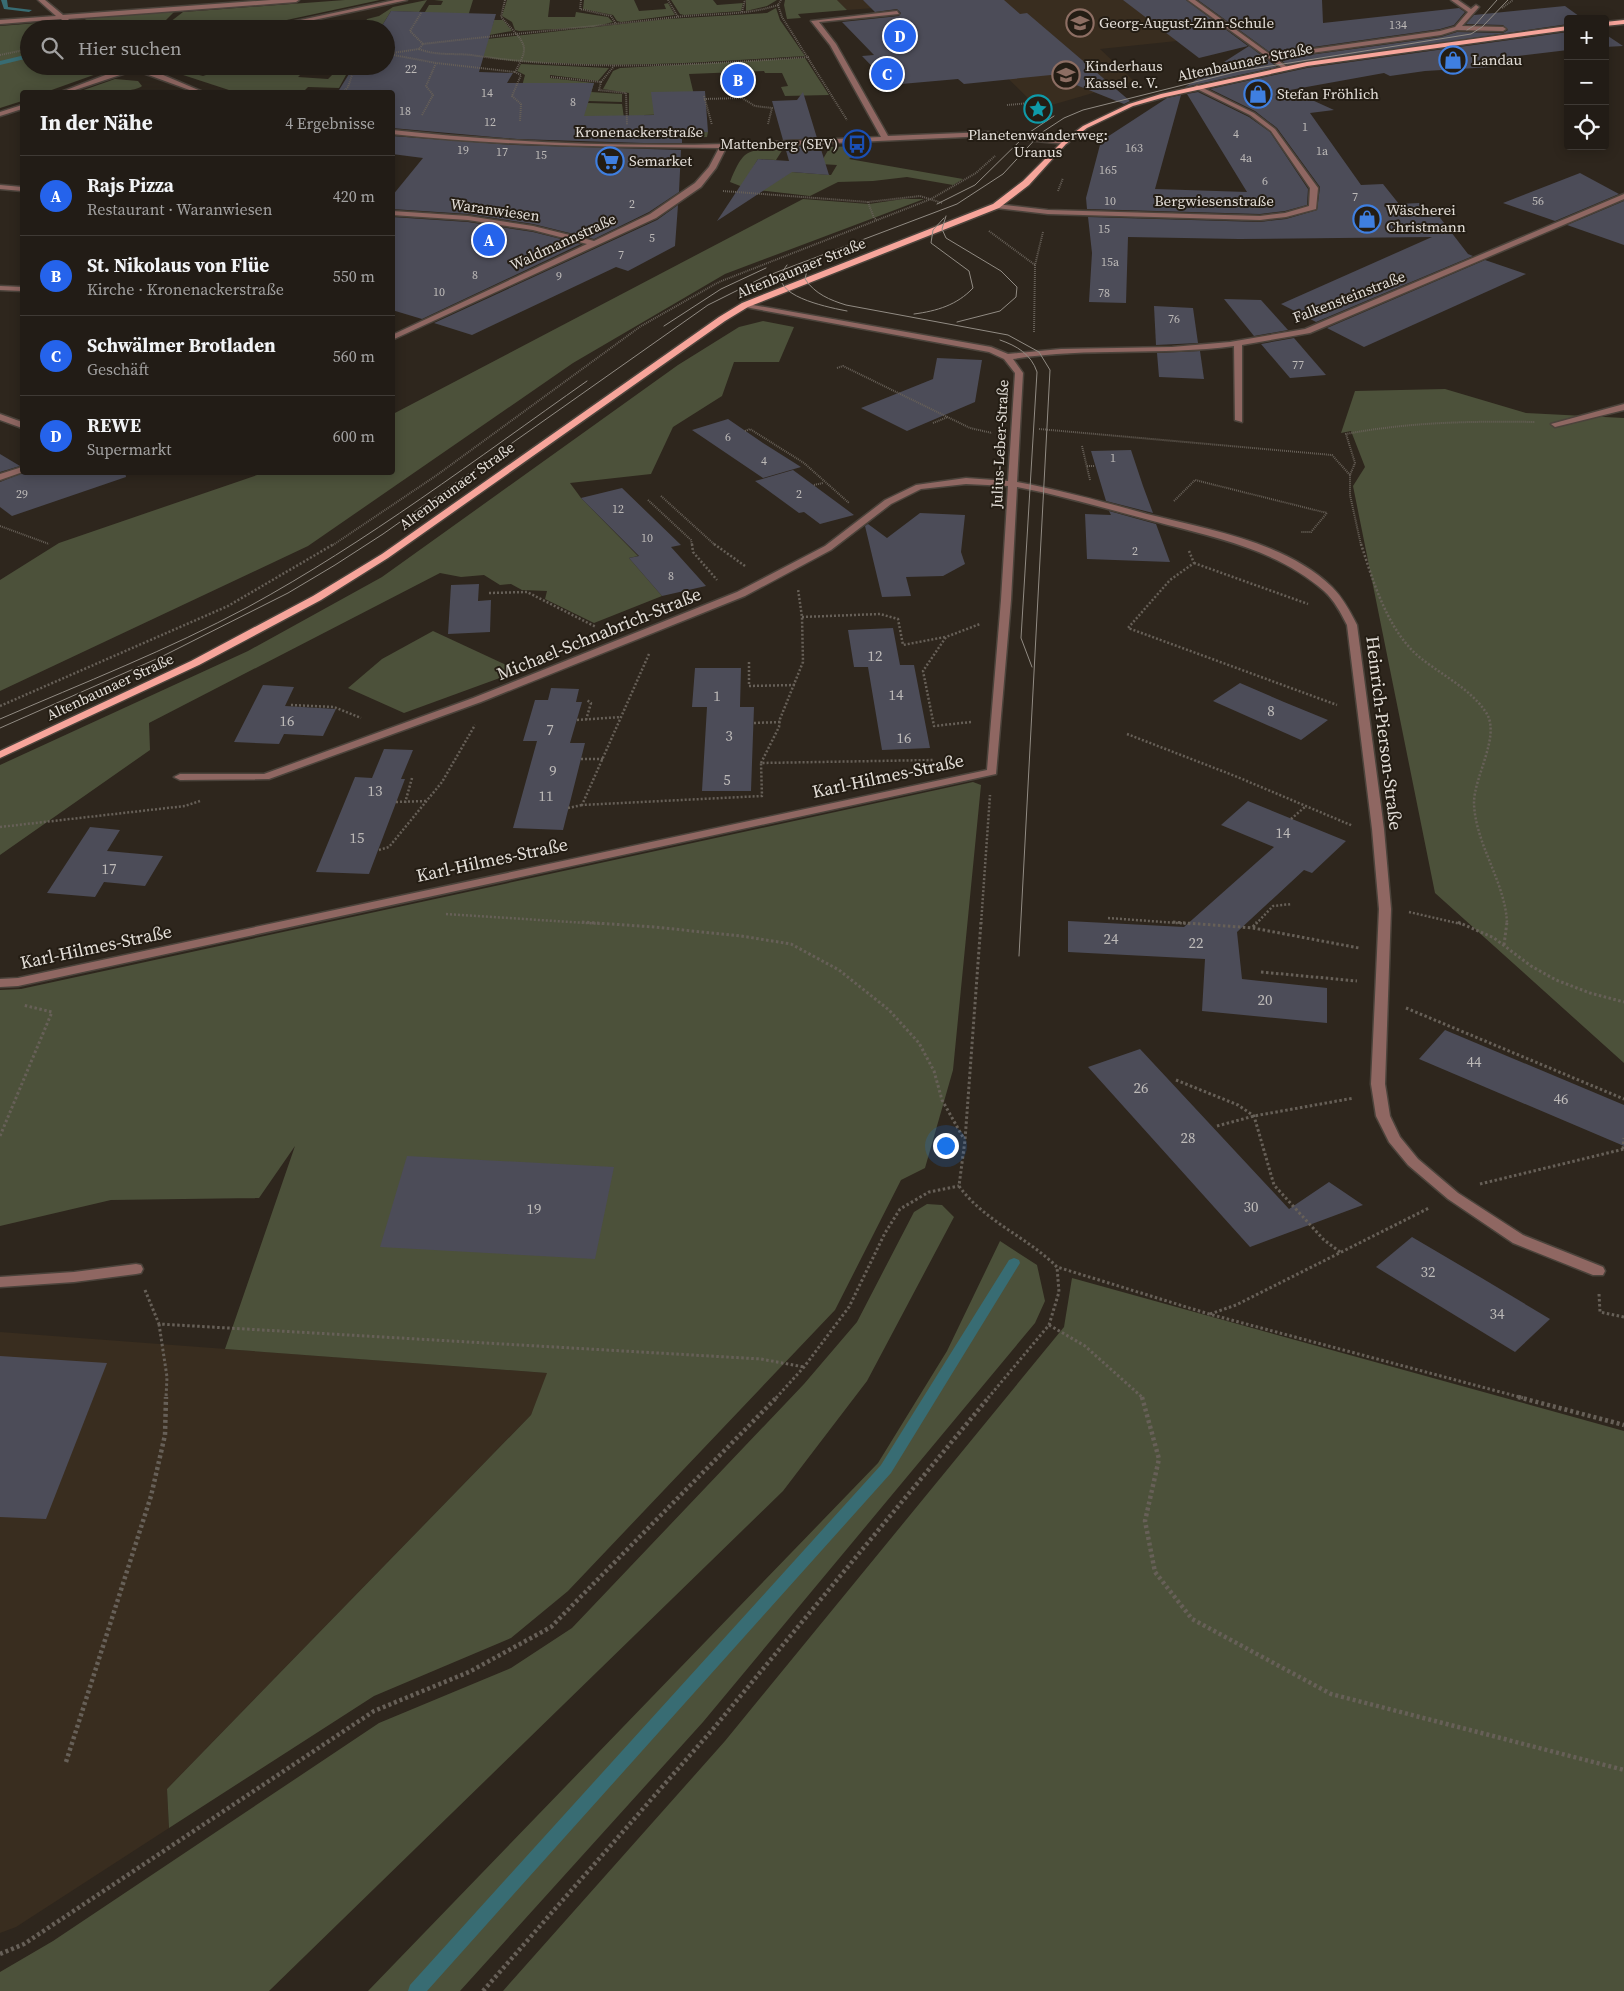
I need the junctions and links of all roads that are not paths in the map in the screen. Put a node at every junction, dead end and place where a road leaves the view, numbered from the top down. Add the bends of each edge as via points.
1 (41, 0) edge
2 (296, 0) edge
3 (404, 0) edge
4 (1190, 0) edge
5 (1454, 0) edge
6 (897, 13) dead end
7 (61, 17) junction
8 (20, 20) edge
9 (24, 20) edge
10 (65, 20) edge
11 (305, 20) edge
12 (0, 22) edge
13 (1624, 22) edge
14 (1609, 24) edge
15 (1457, 28) junction
16 (1564, 28) edge
17 (1494, 29) junction
18 (1503, 29) dead end
19 (1507, 35) junction
20 (1269, 57) junction
21 (1285, 68) junction
22 (112, 75) edge
23 (156, 75) edge
24 (1197, 86) junction
25 (70, 90) edge
26 (195, 90) edge
27 (20, 108) edge
28 (0, 114) edge
29 (395, 132) edge
30 (886, 139) junction
31 (1064, 143) junction
32 (724, 146) junction
33 (0, 187) edge
34 (20, 189) edge
35 (1624, 196) edge
36 (996, 206) junction
37 (395, 213) edge
38 (593, 243) junction
39 (0, 288) edge
40 (20, 289) edge
41 (745, 305) junction
42 (395, 336) edge
43 (1238, 344) junction
44 (1007, 357) junction
45 (1624, 407) edge
46 (0, 417) edge
47 (1239, 420) dead end
48 (20, 424) edge
49 (1555, 424) dead end
50 (20, 471) edge
51 (0, 477) edge
52 (1013, 484) junction
53 (0, 755) edge
54 (992, 772) joint
55 (180, 777) dead end
56 (0, 983) edge
57 (136, 1269) road end
58 (1598, 1271) road end
59 (0, 1282) edge

1 - 7 street
2 - 7 street
3 - 11 street
4 - 20 street
5 - 15 street via 1473,9
6 - 30 street via 814,20 833,44
7 - 9 street
7 - 10 street
8 - 12 street
13 - 14 main road
15 - 17 street
15 - 20 street
16 - 19 main road, Altenbaunaer Straße
17 - 18 street
17 - 19 street
19 - 21 main road, Altenbaunaer Straße
20 - 21 street
21 - 24 main road, Altenbaunaer Straße
22 - 25 street
23 - 26 street
24 - 31 main road, Altenbaunaer Straße via 1131,106 1084,127
24 - 36 street, Bergwiesenstraße via 1252,114 1273,130 1314,188 1313,207 1260,218 1048,212
27 - 28 street
29 - 32 street, Kronenackerstraße via 514,143
30 - 31 street, Kronenackerstraße via 988,134
30 - 32 street, Kronenackerstraße
31 - 36 main road, Altenbaunaer Straße via 1026,183
32 - 38 street, Waldmannstraße via 698,185 653,216
33 - 34 street
35 - 43 street, Falkensteinstraße via 1307,331
36 - 41 main road, Altenbaunaer Straße
37 - 38 street, Waranwiesen via 476,219 533,228
38 - 42 street, Waldmannstraße
39 - 40 street
41 - 44 street, Julius-Leber-Straße via 961,344
41 - 53 main road, Altenbaunaer Straße via 713,324 385,556 317,598 195,663
43 - 44 street, Falkensteinstraße via 1152,350 1065,350
43 - 47 street
44 - 52 street, Julius-Leber-Straße via 1019,373
45 - 49 street
46 - 48 street
50 - 51 street
52 - 54 street, Julius-Leber-Straße
52 - 55 street, Michael-Schnabrich-Straße via 966,481 919,487 888,502 828,548 776,577 626,642 265,777
52 - 58 street, Heinrich-Pierson-Straße via 1239,541 1302,570 1328,589 1345,610 1352,625 1386,909 1378,1084 1383,1116 1394,1140 1413,1162 1450,1194 1518,1239
54 - 56 street, Karl-Hilmes-Straße via 18,982
57 - 59 street

